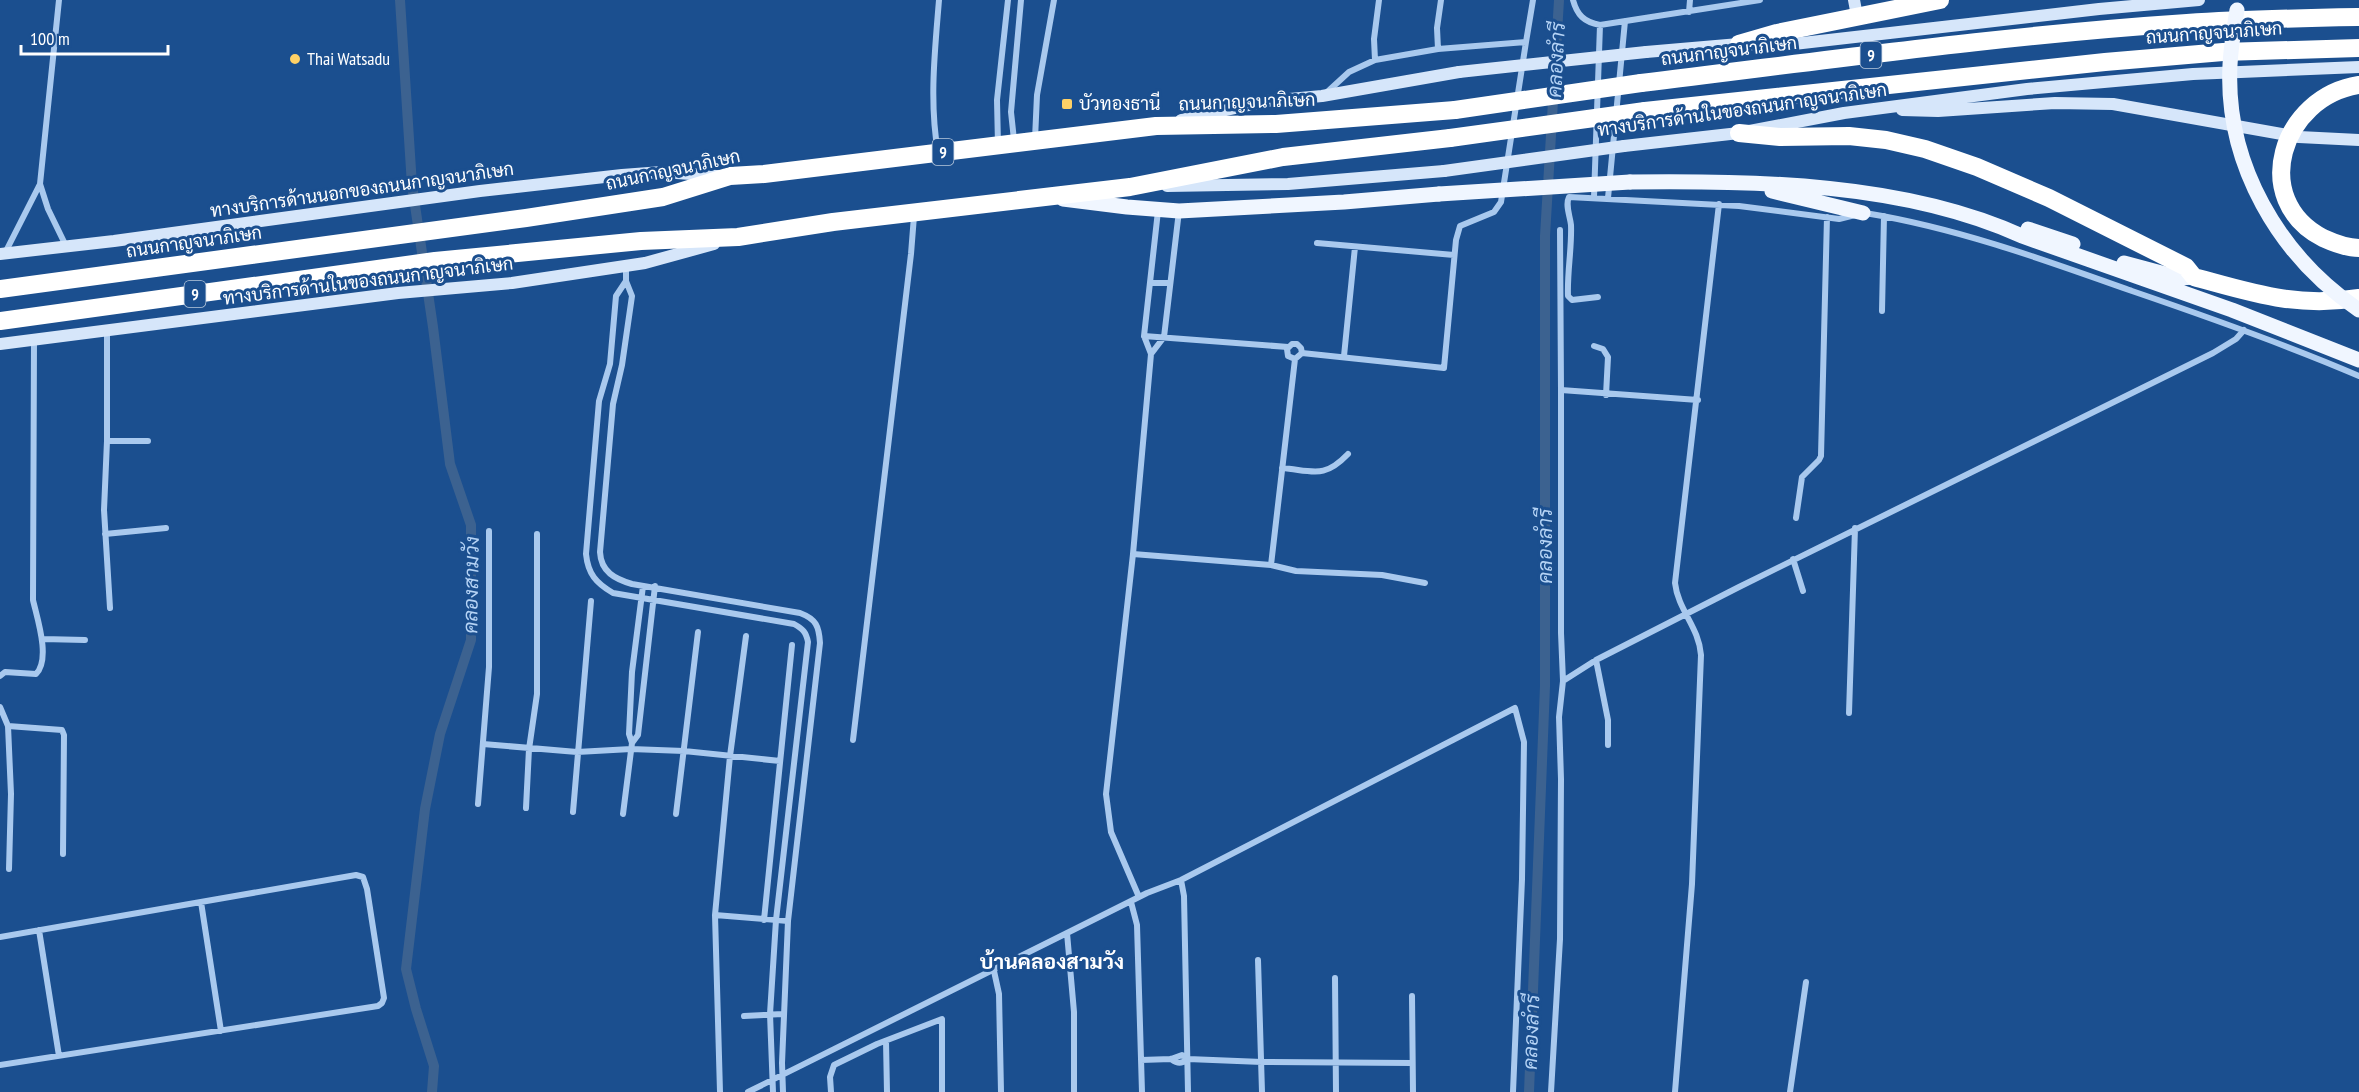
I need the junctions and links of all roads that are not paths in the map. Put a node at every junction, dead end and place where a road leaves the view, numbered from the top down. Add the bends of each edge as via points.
1 (59, 0) edge
2 (939, 0) edge
3 (1008, 0) edge
4 (1021, 0) edge
5 (1054, 0) edge
6 (1379, 0) edge
7 (1441, 0) edge
8 (1533, 0) edge
9 (1574, 0) edge
10 (1690, 0) edge
11 (1760, 0) edge
12 (1940, 0) edge
13 (2199, 0) edge
14 (1737, 2) edge
15 (2240, 3) edge
16 (1856, 8) edge
17 (1689, 12) junction
18 (2359, 17) edge
19 (1625, 21) junction
20 (1600, 25) junction
21 (1526, 42) junction
22 (1739, 44) junction
23 (2359, 48) edge
24 (1438, 49) junction
25 (1375, 60) junction
26 (2359, 67) edge
27 (2359, 85) edge
28 (1322, 96) junction
29 (1882, 109) junction
30 (1156, 126) junction
31 (1739, 133) junction
32 (2359, 140) edge
33 (1035, 141) junction
34 (1006, 144) junction
35 (938, 153) junction
36 (730, 176) junction
37 (1730, 181) junction
38 (40, 184) junction
39 (1131, 187) junction
40 (1051, 197) junction
41 (1594, 197) junction
42 (1608, 198) junction
43 (1719, 204) junction
44 (1158, 210) junction
45 (1179, 211) junction
46 (914, 212) junction
47 (1863, 213) junction
48 (1884, 216) junction
49 (1827, 217) junction
50 (1994, 224) junction
51 (1560, 230) dead end
52 (738, 237) junction
53 (1317, 243) dead end
54 (66, 246) junction
55 (1355, 248) junction
56 (2359, 248) edge
57 (3, 254) edge
58 (1454, 255) junction
59 (626, 265) junction
60 (2194, 277) junction
61 (626, 281) junction
62 (1150, 283) junction
63 (1170, 283) junction
64 (0, 289) edge
65 (1598, 297) dead end
66 (2359, 298) edge
67 (2359, 310) edge
68 (1882, 311) dead end
69 (0, 321) edge
70 (613, 327) junction
71 (627, 328) junction
72 (2244, 330) junction
73 (107, 331) junction
74 (1144, 336) junction
75 (1164, 337) junction
76 (34, 339) junction
77 (0, 344) edge
78 (1594, 346) dead end
79 (1288, 347) junction
80 (1302, 353) junction
81 (1151, 354) junction
82 (1344, 356) junction
83 (1295, 359) junction
84 (2359, 360) edge
85 (2359, 376) edge
86 (1561, 390) junction
87 (1606, 395) junction
88 (1698, 400) junction
89 (597, 420) junction
90 (612, 420) junction
91 (107, 441) junction
92 (148, 441) dead end
93 (1348, 454) dead end
94 (1282, 468) junction
95 (1796, 518) dead end
96 (166, 528) dead end
97 (1855, 528) junction
98 (489, 531) dead end
99 (105, 534) junction
100 (537, 534) dead end
101 (1133, 554) junction
102 (1794, 563) junction
103 (1271, 565) junction
104 (1425, 583) dead end
105 (643, 586) junction
106 (655, 586) junction
107 (1803, 591) dead end
108 (640, 598) junction
109 (653, 600) junction
110 (591, 601) dead end
111 (110, 608) dead end
112 (1688, 616) junction
113 (698, 632) dead end
114 (746, 636) dead end
115 (43, 639) junction
116 (86, 640) dead end
117 (792, 645) dead end
118 (1596, 660) junction
119 (0, 676) edge
120 (1563, 681) junction
121 (0, 707) edge
122 (1849, 713) dead end
123 (8, 726) junction
124 (853, 740) dead end
125 (483, 744) junction
126 (1608, 745) dead end
127 (632, 746) junction
128 (529, 749) junction
129 (684, 751) junction
130 (577, 752) junction
131 (730, 756) junction
132 (794, 760) junction
133 (780, 761) junction
134 (807, 763) junction
135 (478, 804) dead end
136 (526, 808) dead end
137 (573, 812) dead end
138 (623, 814) dead end
139 (676, 814) dead end
140 (63, 854) dead end
141 (9, 869) dead end
142 (1181, 880) junction
143 (1139, 897) junction
144 (201, 902) junction
145 (1131, 902) junction
146 (715, 915) junction
147 (764, 920) junction
148 (776, 920) junction
149 (788, 921) junction
150 (39, 930) junction
151 (1067, 933) junction
152 (0, 937) edge
153 (1258, 960) dead end
154 (994, 971) junction
155 (1335, 978) dead end
156 (1806, 982) dead end
157 (1412, 996) dead end
158 (770, 1014) junction
159 (783, 1014) junction
160 (744, 1016) dead end
161 (221, 1030) junction
162 (886, 1041) junction
163 (59, 1056) junction
164 (1188, 1059) junction
165 (1142, 1060) junction
166 (1262, 1062) junction
167 (1335, 1062) junction
168 (1412, 1063) junction
169 (0, 1065) edge
170 (782, 1074) junction
171 (771, 1080) junction
172 (720, 1092) edge
173 (748, 1092) edge
174 (773, 1092) edge
175 (783, 1092) edge
176 (831, 1092) edge
177 (887, 1092) edge
178 (942, 1092) edge
179 (1001, 1092) edge
180 (1074, 1092) edge
181 (1142, 1092) edge
182 (1188, 1092) edge
183 (1262, 1092) edge
184 (1336, 1092) edge
185 (1413, 1092) edge
186 (1514, 1092) edge
187 (1551, 1092) edge
188 (1675, 1092) edge
189 (1790, 1092) edge

1 - 38 street
2 - 35 street via 933,96
3 - 34 street via 997,100
4 - 34 street
5 - 33 street via 1037,95
6 - 25 street
7 - 24 street
8 - 21 street
9 - 20 street via 1586,22
10 - 17 street
11 - 14 street
12 - 16 highway
13 - 22 main road via 1785,45
14 - 17 street
15 - 67 main road, bridge via 2230,88 2238,142 2254,189 2299,260
16 - 22 highway
17 - 19 street
18 - 30 highway, ถนนกาญจนาภิเษก / 9, bridge via 2187,23 1964,44 1455,110 1276,124
19 - 20 street
19 - 42 street
20 - 41 street
21 - 24 street
21 - 58 street via 1501,202 1494,212 1460,226
22 - 28 main road, bridge via 1458,72
23 - 39 highway, ถนนกาญจนาภิเษก / 9, bridge via 2223,52 2105,62 1645,111 1283,157
24 - 25 street
25 - 28 street via 1348,72
26 - 29 main road, ทางบริการด้านในของถนนกาญจนาภิเษก via 2027,89
27 - 56 highway, bridge via 2323,98 2299,118 2290,132 2281,172 2285,192 2301,221 2333,243
28 - 30 main road via 1267,101
29 - 31 main road, ทางบริการด้านในของถนนกาญจนาภิเษก
29 - 32 main road via 1938,111 2055,103 2113,104 2299,137
30 - 33 highway, ถนนกาญจนาภิเษก / 9
31 - 39 main road, ทางบริการด้านในของถนนกาญจนาภิเษก, bridge via 1444,171 1288,184
31 - 60 highway via 1849,136 1925,149 2049,198 2186,267
33 - 34 highway, ถนนกาญจนาภิเษก / 9
34 - 35 highway, ถนนกาญจนาภิเษก / 9
35 - 36 highway, ถนนกาญจนาภิเษก / 9
36 - 54 main road, ทางบริการด้านนอกของถนนกาญจนาภิเษก via 662,172
36 - 64 highway, ถนนกาญจนาภิเษก / 9 via 663,197
37 - 45 main road, bridge via 1630,182
37 - 47 main road
37 - 50 main road via 1842,190 1923,204
38 - 54 street
38 - 57 street
39 - 40 highway, ถนนกาญจนาภิเษก / 9
40 - 44 main road
40 - 46 highway, ถนนกาญจนาภิเษก / 9
41 - 42 street
41 - 65 street via 1567,198 1571,241 1568,296 1572,300
42 - 43 street
43 - 49 street
43 - 88 street
44 - 45 main road
44 - 62 street
45 - 63 street
46 - 52 highway, ถนนกาญจนาภิเษก / 9
46 - 124 street
47 - 48 street
47 - 49 street via 1839,219
48 - 68 street
48 - 72 street via 2015,250
49 - 95 street via 1821,456 1802,477
50 - 60 main road via 2049,235 2124,263 2180,278
50 - 84 main road
51 - 86 street
52 - 59 main road, ทางบริการด้านในของถนนกาญจนาภิเษก
52 - 69 highway, ถนนกาญจนาภิเษก / 9 via 641,241 435,261
53 - 55 street
54 - 57 main road, ทางบริการด้านนอกของถนนกาญจนาภิเษก
55 - 58 street
55 - 82 street
58 - 82 street via 1444,368
59 - 61 street
59 - 73 main road, ทางบริการด้านในของถนนกาญจนาภิเษก
60 - 66 highway via 2292,301 2337,302
61 - 70 street via 615,296
61 - 71 street via 632,296
62 - 63 street
62 - 74 street
63 - 75 street
70 - 71 street
70 - 89 street via 610,364
71 - 90 street
72 - 85 street
72 - 97 street via 2213,353
73 - 76 main road, ทางบริการด้านในของถนนกาญจนาภิเษก
73 - 91 street
74 - 75 street
74 - 81 street
75 - 79 street
75 - 81 street
76 - 77 main road, ทางบริการด้านในของถนนกาญจนาภิเษก
76 - 115 street via 33,600
78 - 87 street via 1603,349 1608,357
79 - 80 street via 1297,344
79 - 83 street via 1288,356
80 - 82 street
80 - 83 street
81 - 101 street
83 - 94 street
86 - 87 street
86 - 120 street
87 - 88 street
88 - 112 street via 1675,583 1676,595
89 - 90 street
89 - 108 street via 587,567 592,577 613,593
90 - 105 street via 600,561 620,580
91 - 92 street
91 - 99 street
93 - 94 street via 1328,471
94 - 103 street
96 - 99 street
97 - 102 street
97 - 122 street
98 - 125 street via 489,667
99 - 111 street
100 - 128 street via 537,694
101 - 103 street
101 - 143 street via 1106,794 1111,832
102 - 107 street
102 - 112 street
103 - 104 street via 1296,571 1382,575
105 - 106 street
105 - 108 street
106 - 109 street
106 - 134 street via 811,617 819,627 820,643
108 - 109 street
108 - 127 street via 631,693
109 - 127 street via 638,735
109 - 132 street via 802,628 808,642
110 - 130 street
112 - 118 street
112 - 188 street via 1697,632 1701,655 1700,706 1692,884
113 - 129 street
114 - 131 street
115 - 116 street
115 - 119 street via 38,673 5,672
117 - 133 street
118 - 120 street
118 - 126 street via 1608,720
120 - 187 street via 1559,717 1560,939
121 - 123 street
123 - 140 street via 62,730
123 - 141 street
125 - 128 street
125 - 135 street
127 - 129 street
127 - 130 street
127 - 138 street
128 - 130 street
128 - 136 street
129 - 131 street
129 - 139 street
130 - 137 street
131 - 133 street
131 - 146 street
132 - 134 street
132 - 148 street
133 - 147 street
134 - 149 street
142 - 143 street
142 - 164 street
142 - 186 street via 1515,708 1524,742
143 - 145 street
144 - 150 street
144 - 161 street
144 - 161 street via 356,875 363,877 384,998 378,1006
145 - 151 street
145 - 165 street via 1137,925
146 - 147 street
146 - 172 street
147 - 148 street
148 - 149 street
148 - 158 street
149 - 159 street
150 - 152 street
150 - 163 street
151 - 154 street
151 - 180 street via 1074,1012
153 - 166 street
154 - 170 street
154 - 179 street via 999,994
155 - 167 street
156 - 189 street
157 - 168 street
158 - 159 street
158 - 160 street
158 - 171 street
159 - 170 street
161 - 163 street
162 - 176 street via 834,1065
162 - 177 street
162 - 178 street via 942,1019
163 - 169 street
164 - 165 street via 1177,1056
164 - 166 street
164 - 182 street
165 - 181 street
166 - 167 street
166 - 183 street
167 - 168 street
167 - 184 street
168 - 185 street
170 - 171 street
170 - 175 street
171 - 173 street
171 - 174 street

